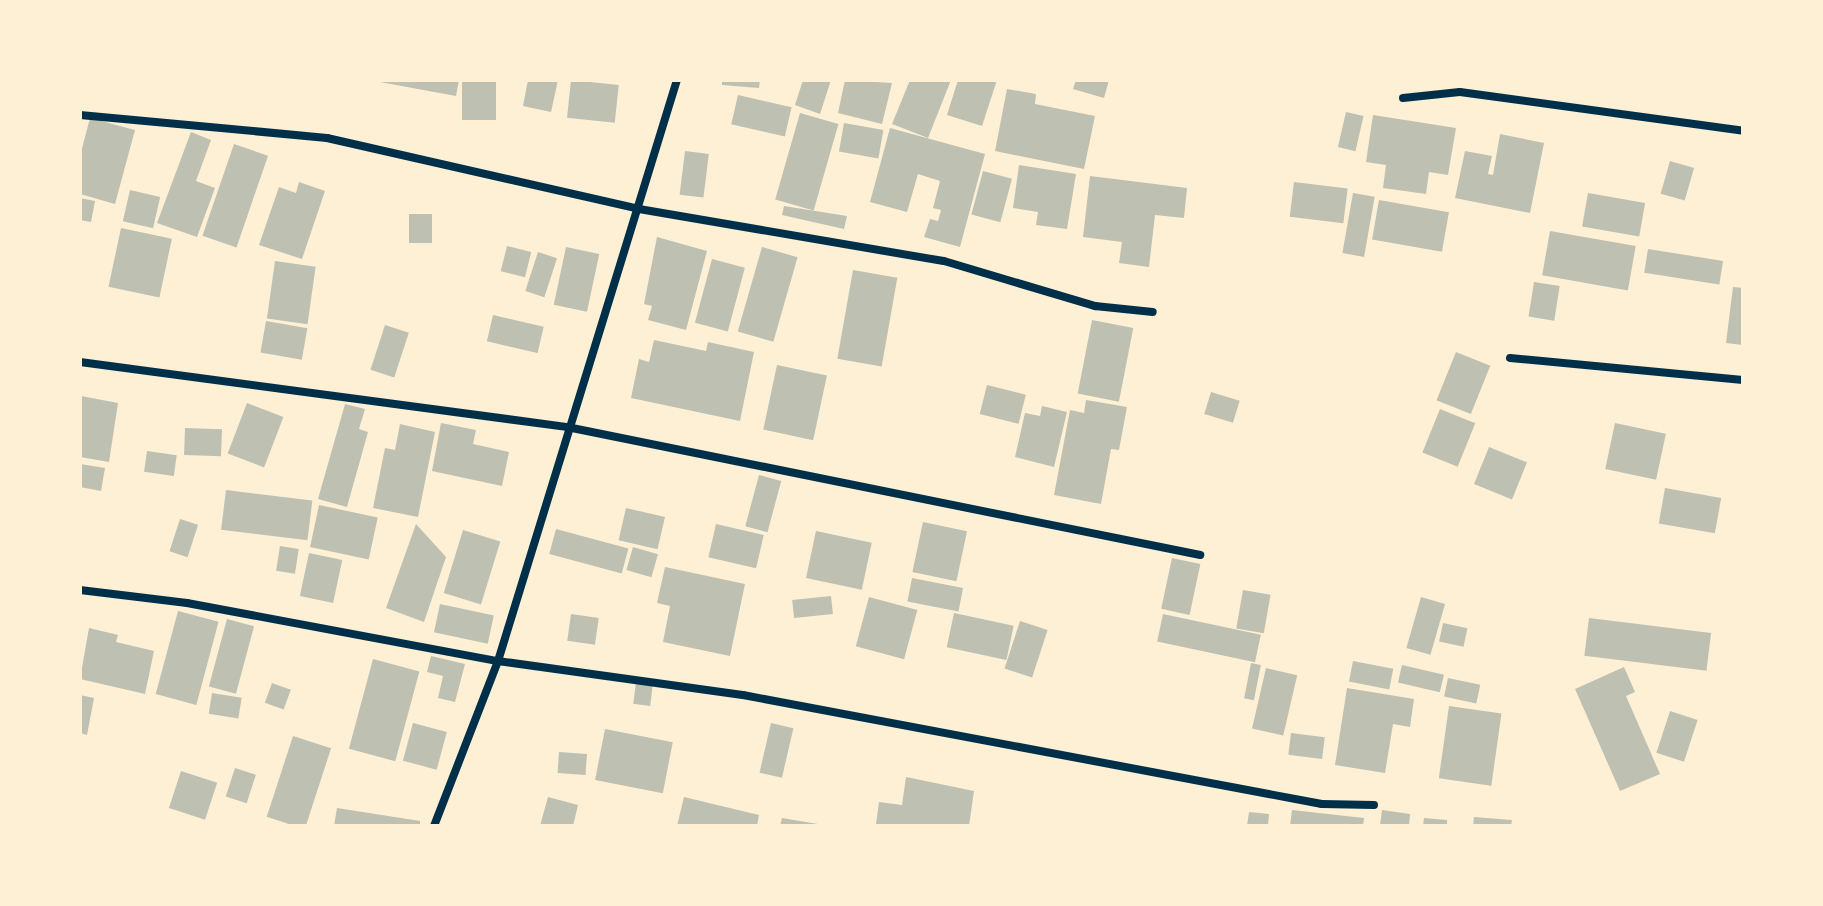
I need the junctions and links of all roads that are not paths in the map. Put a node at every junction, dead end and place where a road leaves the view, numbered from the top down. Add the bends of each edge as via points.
1 (677, 80) edge
2 (1403, 98) dead end
3 (80, 115) edge
4 (1743, 131) edge
5 (639, 209) junction
6 (1153, 312) dead end
7 (1510, 358) dead end
8 (80, 362) edge
9 (1743, 380) edge
10 (572, 428) junction
11 (1200, 555) dead end
12 (80, 590) edge
13 (498, 661) junction
14 (1374, 805) dead end
15 (434, 826) edge

1 - 5 street
2 - 4 street via 1460,92
3 - 5 street via 327,138
5 - 6 street via 944,261 1095,306
5 - 10 street
7 - 9 street
8 - 10 street
10 - 11 street
10 - 13 street
12 - 13 street via 187,603
13 - 14 street via 743,695 1322,804
13 - 15 street

